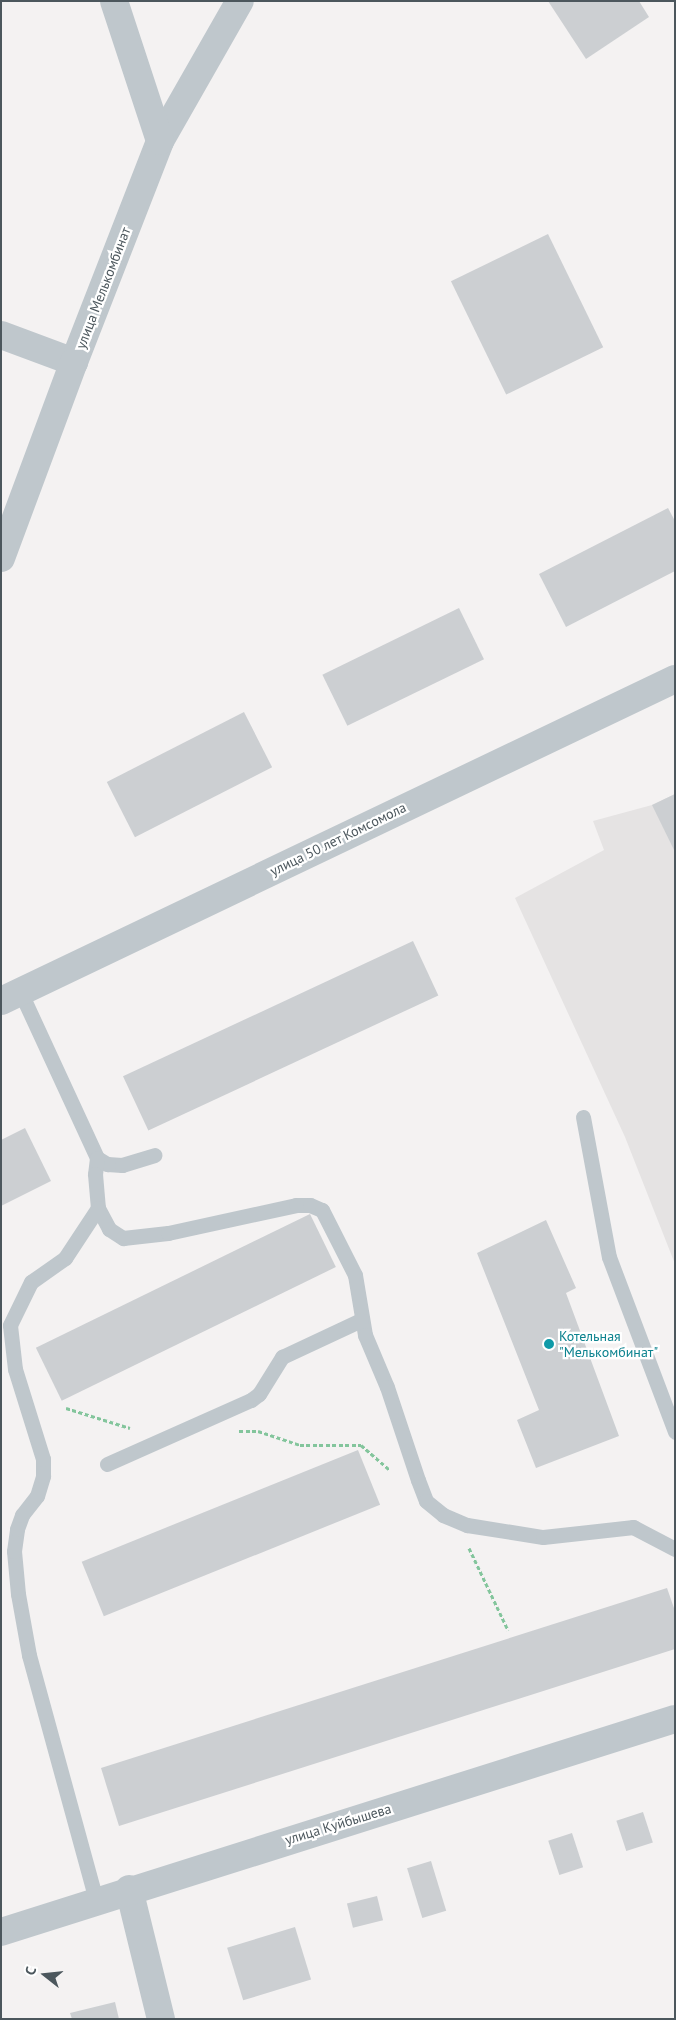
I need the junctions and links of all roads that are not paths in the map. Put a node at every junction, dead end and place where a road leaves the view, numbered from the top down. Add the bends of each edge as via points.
1 (114, 1) edge
2 (240, 1) edge
3 (160, 141) junction
4 (1, 335) edge
5 (74, 362) junction
6 (1, 558) edge
7 (675, 679) edge
8 (11, 996) edge
9 (583, 1117) dead end
10 (155, 1156) dead end
11 (97, 1158) junction
12 (98, 1208) junction
13 (361, 1320) junction
14 (675, 1432) edge
15 (107, 1464) dead end
16 (675, 1549) edge
17 (675, 1719) edge
18 (129, 1889) junction
19 (96, 1900) junction
20 (1, 1932) edge
21 (161, 2019) edge

1 - 3 street
2 - 3 street, улица Мелькомбинат
3 - 5 street, улица Мелькомбинат
4 - 5 street, улица Мелькомбинат
5 - 6 street
7 - 8 street, улица 50 лет Комсомола
8 - 11 lane
9 - 14 lane via 609,1257
10 - 11 lane via 122,1165 107,1164
11 - 12 lane
12 - 13 lane via 109,1229 123,1238 131,1238 296,1205 316,1206 327,1216 355,1276
12 - 19 lane via 65,1258 30,1282 10,1325 15,1369 43,1460 43,1476 37,1496 22,1515 17,1529 14,1551 18,1594 29,1655
13 - 15 lane via 282,1357 259,1394 251,1400
13 - 16 lane via 426,1501 443,1516 467,1526 543,1537 633,1527
17 - 18 street, улица Куйбышева
18 - 19 street, улица Куйбышева
18 - 21 street
19 - 20 street, улица Куйбышева

